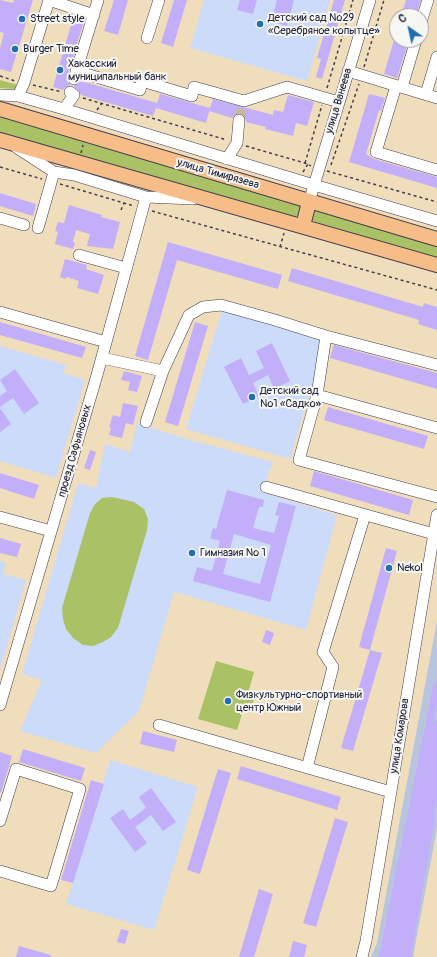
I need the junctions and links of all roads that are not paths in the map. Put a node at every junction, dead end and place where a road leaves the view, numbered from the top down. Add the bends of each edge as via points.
1 (49, 0) edge
2 (98, 0) edge
3 (159, 0) edge
4 (370, 0) edge
5 (94, 15) junction
6 (147, 38) dead end
7 (413, 48) edge
8 (437, 57) edge
9 (348, 71) junction
10 (399, 86) junction
11 (72, 93) road end
12 (426, 94) junction
13 (0, 95) edge
14 (18, 96) junction
15 (437, 98) edge
16 (339, 102) junction
17 (0, 109) edge
18 (64, 109) junction
19 (239, 120) tunnel mouth
20 (4, 141) edge
21 (227, 158) junction
22 (437, 170) edge
23 (53, 177) junction
24 (314, 185) junction
25 (146, 197) junction
26 (212, 200) junction
27 (309, 202) junction
28 (0, 218) edge
29 (437, 221) edge
30 (24, 225) dead end
31 (303, 226) junction
32 (38, 228) dead end
33 (437, 239) edge
34 (79, 255) dead end
35 (437, 266) edge
36 (126, 268) junction
37 (0, 312) edge
38 (326, 336) junction
39 (106, 342) junction
40 (102, 358) junction
41 (437, 365) edge
42 (163, 370) junction
43 (317, 395) junction
44 (146, 422) dead end
45 (437, 428) edge
46 (266, 487) dead end
47 (437, 497) edge
48 (365, 515) junction
49 (437, 515) edge
50 (0, 517) edge
51 (51, 531) junction
52 (434, 534) junction
53 (0, 705) edge
54 (159, 725) dead end
55 (306, 768) junction
56 (391, 792) junction
57 (0, 821) edge
58 (0, 871) edge
59 (362, 957) edge

1 - 5 street
1 - 14 street
2 - 5 street
3 - 6 street
4 - 9 street, улица Ванеева
5 - 16 street via 75,75 140,90 142,81 192,96 194,87 243,104 287,87
7 - 10 street
8 - 12 street
9 - 10 street
9 - 16 street, улица Ванеева
10 - 12 street
10 - 22 street via 376,152
11 - 18 street
12 - 15 street
13 - 14 street
14 - 18 street
16 - 24 street, улица Ванеева via 323,171
17 - 27 main road, улица Тимирязева
18 - 21 street
19 - 21 street via 237,143
20 - 23 street
20 - 26 main road
21 - 24 street
23 - 25 street via 74,175
23 - 32 street
24 - 27 street, улица Ванеева
24 - 29 street
25 - 26 street
25 - 36 street, проезд Сафьяновых
26 - 31 main road
27 - 31 main road
27 - 33 main road, улица Тимирязева
28 - 30 street
31 - 35 main road
34 - 36 street
36 - 39 street, проезд Сафьяновых
37 - 39 street
38 - 41 street
38 - 42 street via 221,305 203,307 189,315
38 - 43 street
39 - 40 street, проезд Сафьяновых
40 - 42 street
40 - 51 street, проезд Сафьяновых
42 - 44 street
43 - 45 street
43 - 47 street via 299,460
46 - 48 street
48 - 52 street
48 - 55 street via 323,652 332,667
49 - 52 street, улица Комарова
50 - 51 street
51 - 53 street, проезд Сафьяновых
52 - 56 street, улица Комарова
54 - 55 street
55 - 56 street
56 - 59 street, улица Комарова
57 - 58 street via 16,769 80,789 51,886

